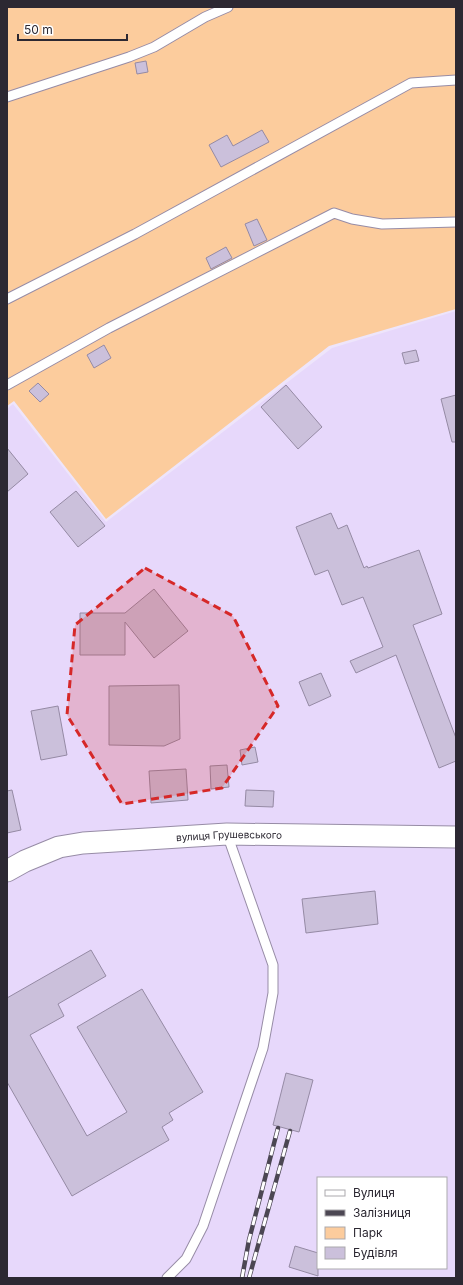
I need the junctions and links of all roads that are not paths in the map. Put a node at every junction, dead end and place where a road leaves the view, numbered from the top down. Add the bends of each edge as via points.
1 (228, 7) edge
2 (456, 80) edge
3 (7, 97) edge
4 (456, 222) edge
5 (7, 299) edge
6 (7, 385) edge
7 (227, 834) junction
8 (456, 837) edge
9 (7, 870) edge
10 (167, 1278) edge

1 - 3 lane via 205,17 154,47
2 - 5 lane via 411,83 135,234
4 - 6 lane via 382,224 334,213 109,328
7 - 8 street, вулиця Грушевського
7 - 9 street, вулиця Грушевського via 83,843 59,847
7 - 10 lane via 273,965 273,992 263,1048 202,1226 186,1259

